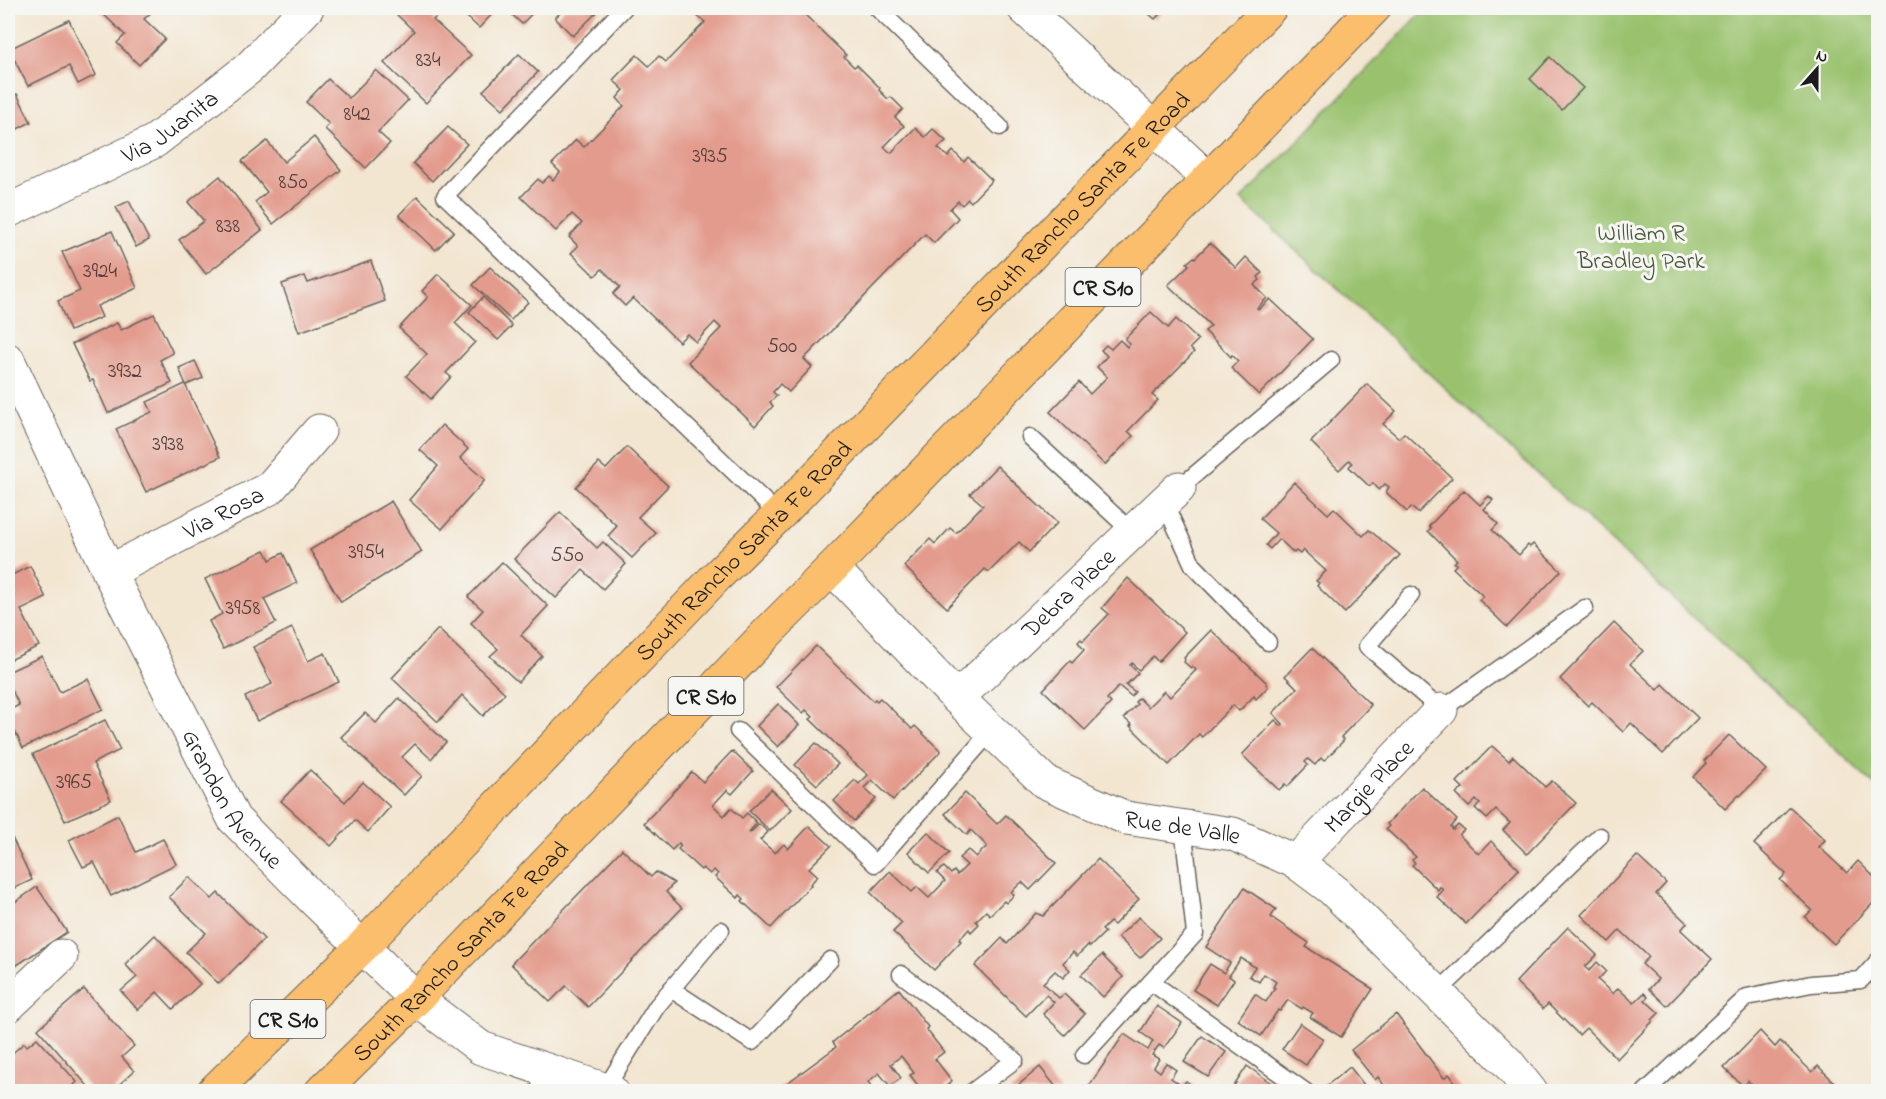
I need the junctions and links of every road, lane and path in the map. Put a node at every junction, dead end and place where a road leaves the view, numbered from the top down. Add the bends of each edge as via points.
1 (307, 8) edge
2 (624, 8) edge
3 (877, 8) edge
4 (1024, 8) edge
5 (1270, 8) edge
6 (1374, 8) edge
7 (1000, 127) dead end
8 (1153, 127) junction
9 (1208, 178) junction
10 (8, 211) edge
11 (8, 360) edge
12 (1331, 360) dead end
13 (319, 431) dead end
14 (1030, 437) dead end
15 (1171, 495) junction
16 (779, 515) junction
17 (1132, 532) junction
18 (832, 568) junction
19 (109, 572) junction
20 (1411, 595) dead end
21 (1585, 608) dead end
22 (1268, 642) dead end
23 (957, 698) junction
24 (1441, 710) junction
25 (738, 731) dead end
26 (991, 731) junction
27 (1183, 826) junction
28 (1600, 836) dead end
29 (1296, 862) junction
30 (721, 930) dead end
31 (362, 947) junction
32 (61, 956) dead end
33 (830, 960) dead end
34 (1878, 961) edge
35 (901, 974) dead end
36 (1151, 982) junction
37 (671, 989) junction
38 (1437, 993) junction
39 (416, 999) junction
40 (8, 1006) edge
41 (1084, 1055) dead end
42 (542, 1081) edge
43 (608, 1090) edge
44 (213, 1092) edge
45 (321, 1092) edge
46 (972, 1092) edge
47 (1306, 1092) edge
48 (1532, 1092) edge
49 (1645, 1092) edge

1 - 10 street, Via Juanita via 249,68 155,141
2 - 16 lane via 445,196
3 - 7 lane
4 - 8 street
5 - 8 main road, South Rancho Santa Fe Road / CR S10
6 - 9 main road, South Rancho Santa Fe Road / CR S10
8 - 9 street
8 - 16 main road, South Rancho Santa Fe Road / CR S10
9 - 18 main road, South Rancho Santa Fe Road / CR S10
11 - 19 street, Grandon Avenue
12 - 15 lane
13 - 19 street, Via Rosa via 270,488
14 - 17 lane
15 - 17 street, Debra Place
15 - 22 lane via 1193,565
16 - 31 main road, South Rancho Santa Fe Road / CR S10
17 - 23 street, Debra Place
18 - 23 street, Rue de Valle
18 - 39 main road, South Rancho Santa Fe Road / CR S10
19 - 31 street, Grandon Avenue via 234,819
20 - 24 lane via 1367,646
21 - 24 lane
23 - 26 street, Rue de Valle
24 - 29 street, Margie Place
25 - 26 lane via 875,864
26 - 27 street, Rue de Valle via 1045,782 1126,818
27 - 29 street, Rue de Valle via 1233,834
27 - 36 lane via 1195,934
28 - 38 lane
29 - 38 street, Rue de Valle via 1332,889
30 - 37 lane
31 - 39 street, Grandon Avenue
31 - 44 main road, South Rancho Santa Fe Road / CR S10
32 - 40 street
33 - 37 lane via 752,1042
34 - 49 lane via 1861,980 1811,984 1747,997
35 - 46 lane via 1015,1060
36 - 41 lane
36 - 47 lane
37 - 43 lane
38 - 48 street, Rue de Valle
39 - 42 street, Grandon Avenue via 481,1048
39 - 45 main road, South Rancho Santa Fe Road / CR S10
42 - 43 street, Grandon Avenue

